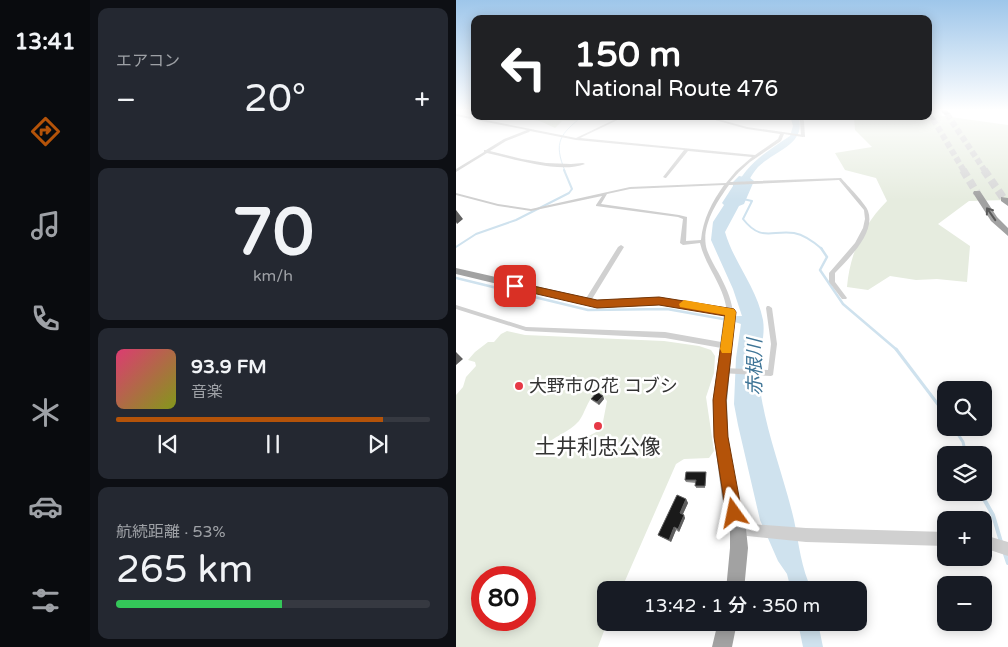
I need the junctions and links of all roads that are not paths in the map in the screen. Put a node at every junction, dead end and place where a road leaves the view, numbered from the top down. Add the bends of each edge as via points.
1 (507, 139) edge
2 (578, 139) edge
3 (781, 139) edge
4 (687, 150) junction
5 (485, 152) junction
6 (757, 156) junction
7 (583, 164) dead end
8 (456, 171) edge
9 (664, 177) dead end
10 (729, 185) junction
11 (977, 193) tunnel mouth
12 (456, 194) edge
13 (605, 194) junction
14 (1008, 233) edge
15 (702, 241) junction
16 (621, 247) dead end
17 (456, 271) edge
18 (844, 298) dead end
19 (587, 302) junction
20 (456, 307) edge
21 (769, 308) dead end
22 (730, 312) junction
23 (727, 346) junction
24 (725, 371) junction
25 (744, 529) junction
26 (937, 540) edge
27 (992, 544) edge
28 (1008, 549) edge
29 (736, 581) edge
30 (726, 631) edge
31 (722, 647) edge

1 - 5 street
2 - 4 street
3 - 6 street
4 - 6 street
4 - 9 street
5 - 7 street via 550,165 568,167
5 - 8 street
6 - 10 street via 744,164
10 - 13 street via 630,188
10 - 15 street via 705,224
10 - 18 street via 840,179 866,210 868,217 860,239 832,273 832,282
14 -> 11 highway
12 - 13 street via 531,210
13 - 15 street via 598,205 685,218 683,242
15 - 22 street via 729,300
16 - 19 street
17 - 19 highway
19 - 22 highway via 659,301
20 - 23 street via 526,329 665,335
21 - 24 street via 774,344 771,373
22 - 23 highway
23 - 24 highway
24 - 25 highway via 720,400 721,437 730,497
25 - 26 street via 806,535
25 - 29 highway
27 - 28 street
30 - 31 highway

